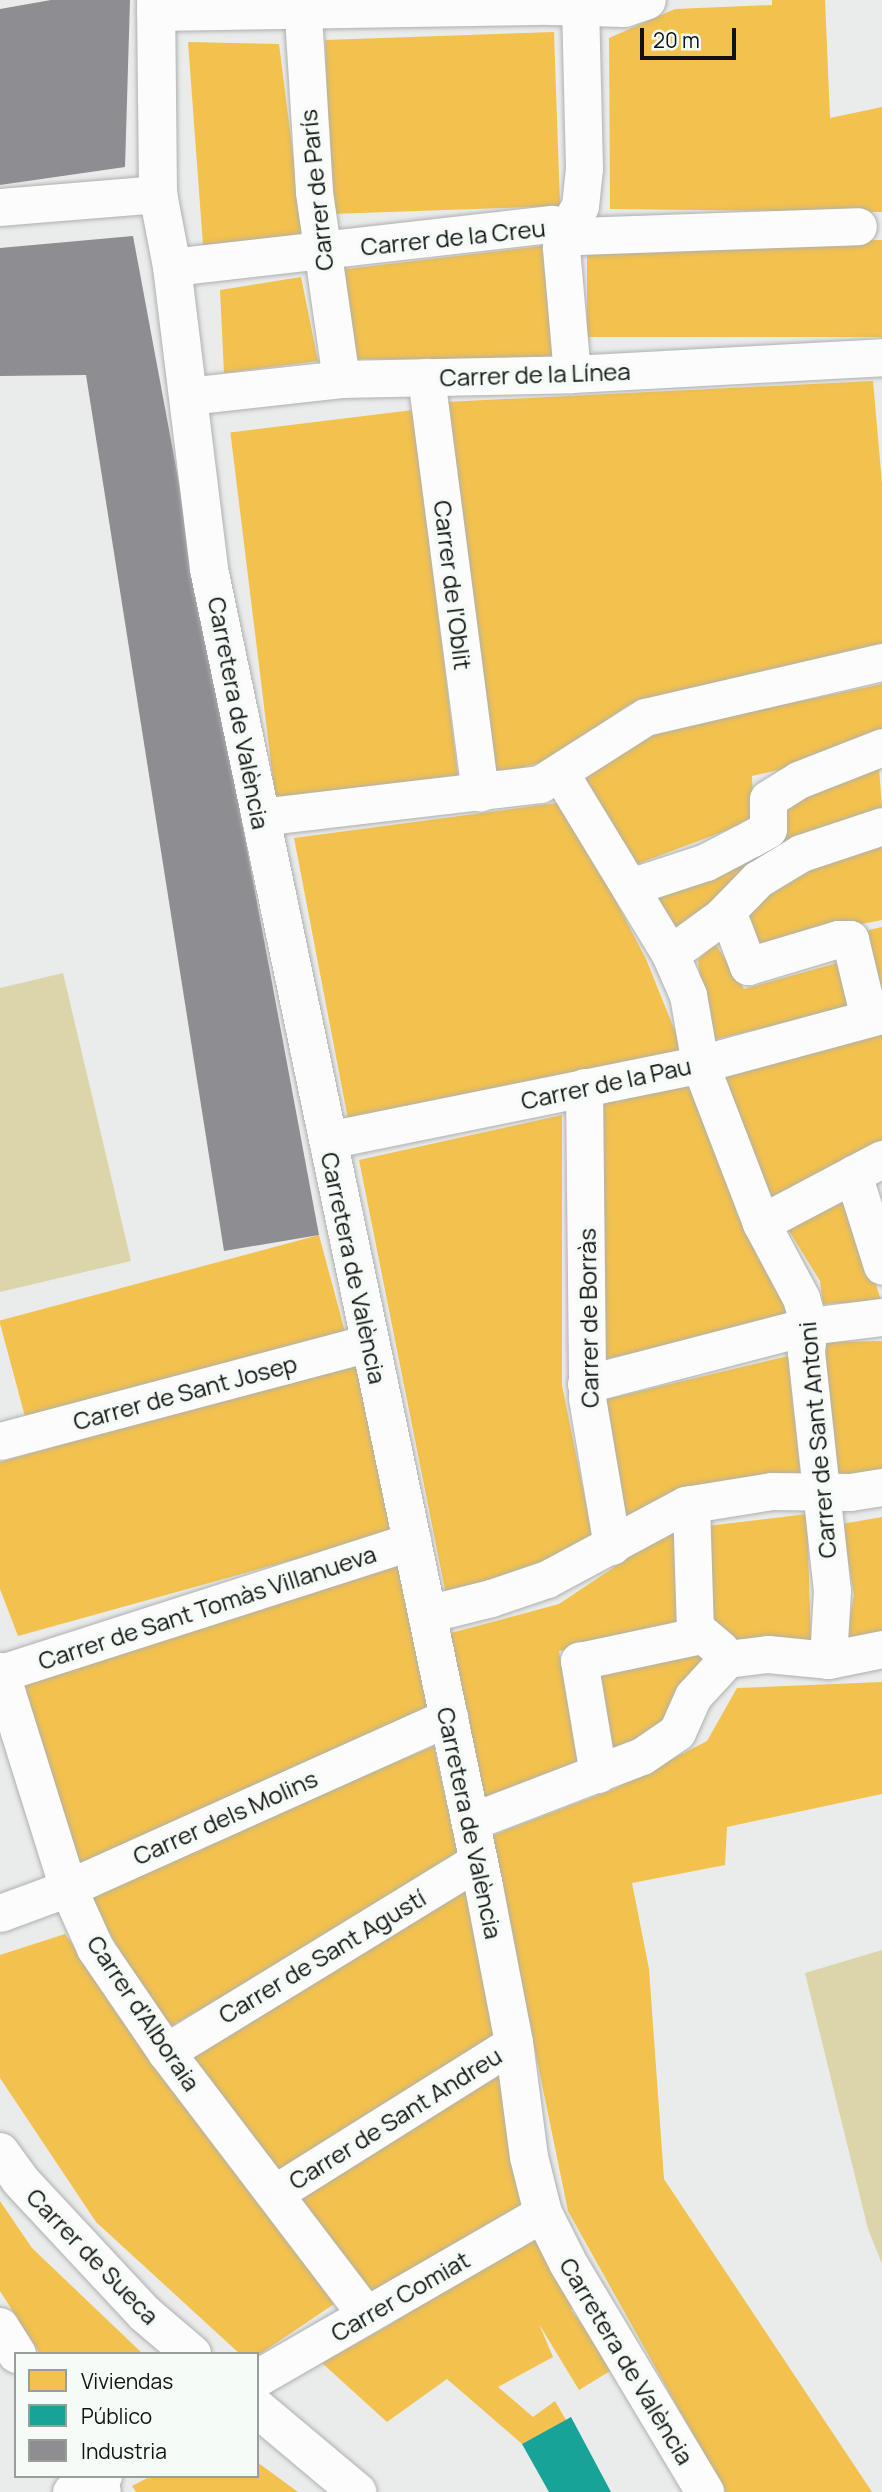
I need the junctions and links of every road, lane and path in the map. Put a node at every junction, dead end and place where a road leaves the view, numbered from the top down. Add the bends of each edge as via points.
1 (647, 0) edge
2 (302, 4) edge
3 (560, 4) edge
4 (155, 6) edge
5 (158, 194) junction
6 (0, 207) edge
7 (858, 226) dead end
8 (565, 230) junction
9 (321, 250) junction
10 (172, 267) junction
11 (882, 357) edge
12 (572, 374) junction
13 (426, 377) junction
14 (341, 379) junction
15 (188, 396) junction
16 (882, 662) edge
17 (882, 747) edge
18 (560, 773) junction
19 (480, 793) junction
20 (260, 817) junction
21 (882, 826) edge
22 (630, 887) junction
23 (727, 911) junction
24 (670, 954) junction
25 (875, 1016) edge
26 (699, 1064) junction
27 (584, 1087) junction
28 (328, 1140) junction
29 (868, 1166) edge
30 (761, 1223) junction
31 (882, 1266) edge
32 (882, 1317) edge
33 (809, 1326) junction
34 (369, 1343) junction
35 (586, 1384) junction
36 (0, 1441) edge
37 (882, 1487) edge
38 (821, 1493) junction
39 (691, 1504) junction
40 (412, 1541) junction
41 (612, 1546) junction
42 (427, 1614) junction
43 (701, 1635) junction
44 (882, 1650) edge
45 (732, 1659) junction
46 (828, 1660) junction
47 (0, 1672) edge
48 (449, 1717) junction
49 (598, 1774) junction
50 (470, 1822) junction
51 (478, 1861) junction
52 (68, 1888) junction
53 (0, 1913) edge
54 (514, 2043) junction
55 (166, 2052) junction
56 (0, 2152) edge
57 (275, 2193) junction
58 (543, 2213) junction
59 (366, 2315) junction
60 (0, 2327) edge
61 (15, 2352) edge
62 (190, 2352) edge
63 (259, 2377) edge
64 (259, 2411) edge
65 (358, 2492) edge
66 (705, 2492) edge

1 - 3 street via 625,8
2 - 3 street
2 - 4 street
2 - 9 street, Carrer de París via 307,120
3 - 8 street via 584,167 580,205
4 - 5 street, Carretera de València
5 - 6 street
5 - 10 street, Carretera de València
7 - 8 street, Carrer de la Creu via 578,236
8 - 9 street, Carrer de la Creu via 552,224
8 - 12 street via 561,247
9 - 10 street, Carrer de la Creu
9 - 14 street, Carrer de París
10 - 15 street, Carretera de València
11 - 12 street, Carrer de la Línea
12 - 13 street, Carrer de la Línea
13 - 14 street, Carrer de la Línea
13 - 19 street, Carrer de l'Oblit
14 - 15 street, Carrer de la Línea
15 - 20 street, Carretera de València via 209,569
16 - 18 street via 645,718
17 - 22 street via 798,780 768,799 768,829 752,838 706,862
18 - 19 street via 540,784
18 - 22 street, Carrer de Sant Antoni
19 - 20 street
20 - 28 street, Carretera de València
21 - 23 street via 801,853 758,879
22 - 24 street, Carrer de Sant Antoni
23 - 24 street
23 - 25 street via 748,966 850,939
24 - 26 street, Carrer de Sant Antoni via 688,995
25 - 26 street, Carrer de la Pau
26 - 27 street, Carrer de la Pau
26 - 30 street, Carrer de Sant Antoni
27 - 28 street, Carrer de la Pau
27 - 35 street, Carrer de Borràs
28 - 34 street, Carretera de València
29 - 30 street
29 - 31 street
30 - 33 street, Carrer de Sant Antoni via 801,1298
32 - 33 street
33 - 35 street
33 - 38 street, Carrer de Sant Antoni via 806,1352
34 - 36 street, Carrer de Sant Josep
34 - 40 street, Carretera de València
35 - 41 street, Carrer de Borràs
37 - 38 street
38 - 39 street via 772,1491
38 - 46 street, Carrer de Sant Antoni via 832,1590
39 - 41 street
39 - 43 street via 695,1628
40 - 42 street, Carretera de València
40 - 47 street, Carrer de Sant Tomàs Villanueva
41 - 42 street via 547,1579
42 - 48 street, Carretera de València
43 - 45 street
43 - 49 street via 579,1661
44 - 46 street
45 - 46 street via 768,1654
45 - 49 street via 693,1696 677,1732 642,1756
47 - 52 street, Carrer d'Alboraia
48 - 50 street, Carretera de València
48 - 52 street, Carrer dels Molins
49 - 50 street
50 - 51 street, Carretera de València
51 - 54 street, Carretera de València
51 - 55 street, Carrer de Sant Agustí
52 - 53 street, Carrer dels Molins
52 - 55 street, Carrer d'Alboraia via 95,1948
54 - 57 street, Carrer de Sant Andreu
54 - 58 street, Carretera de València via 529,2157
55 - 57 street, Carrer d'Alboraia
56 - 62 street, Carrer de Sueca via 20,2180 145,2314
57 - 59 street, Carrer d'Alboraia
58 - 59 street, Carrer Comiat
58 - 66 street, Carretera de València
59 - 63 street, Carrer Comiat
60 - 61 street
64 - 65 street

